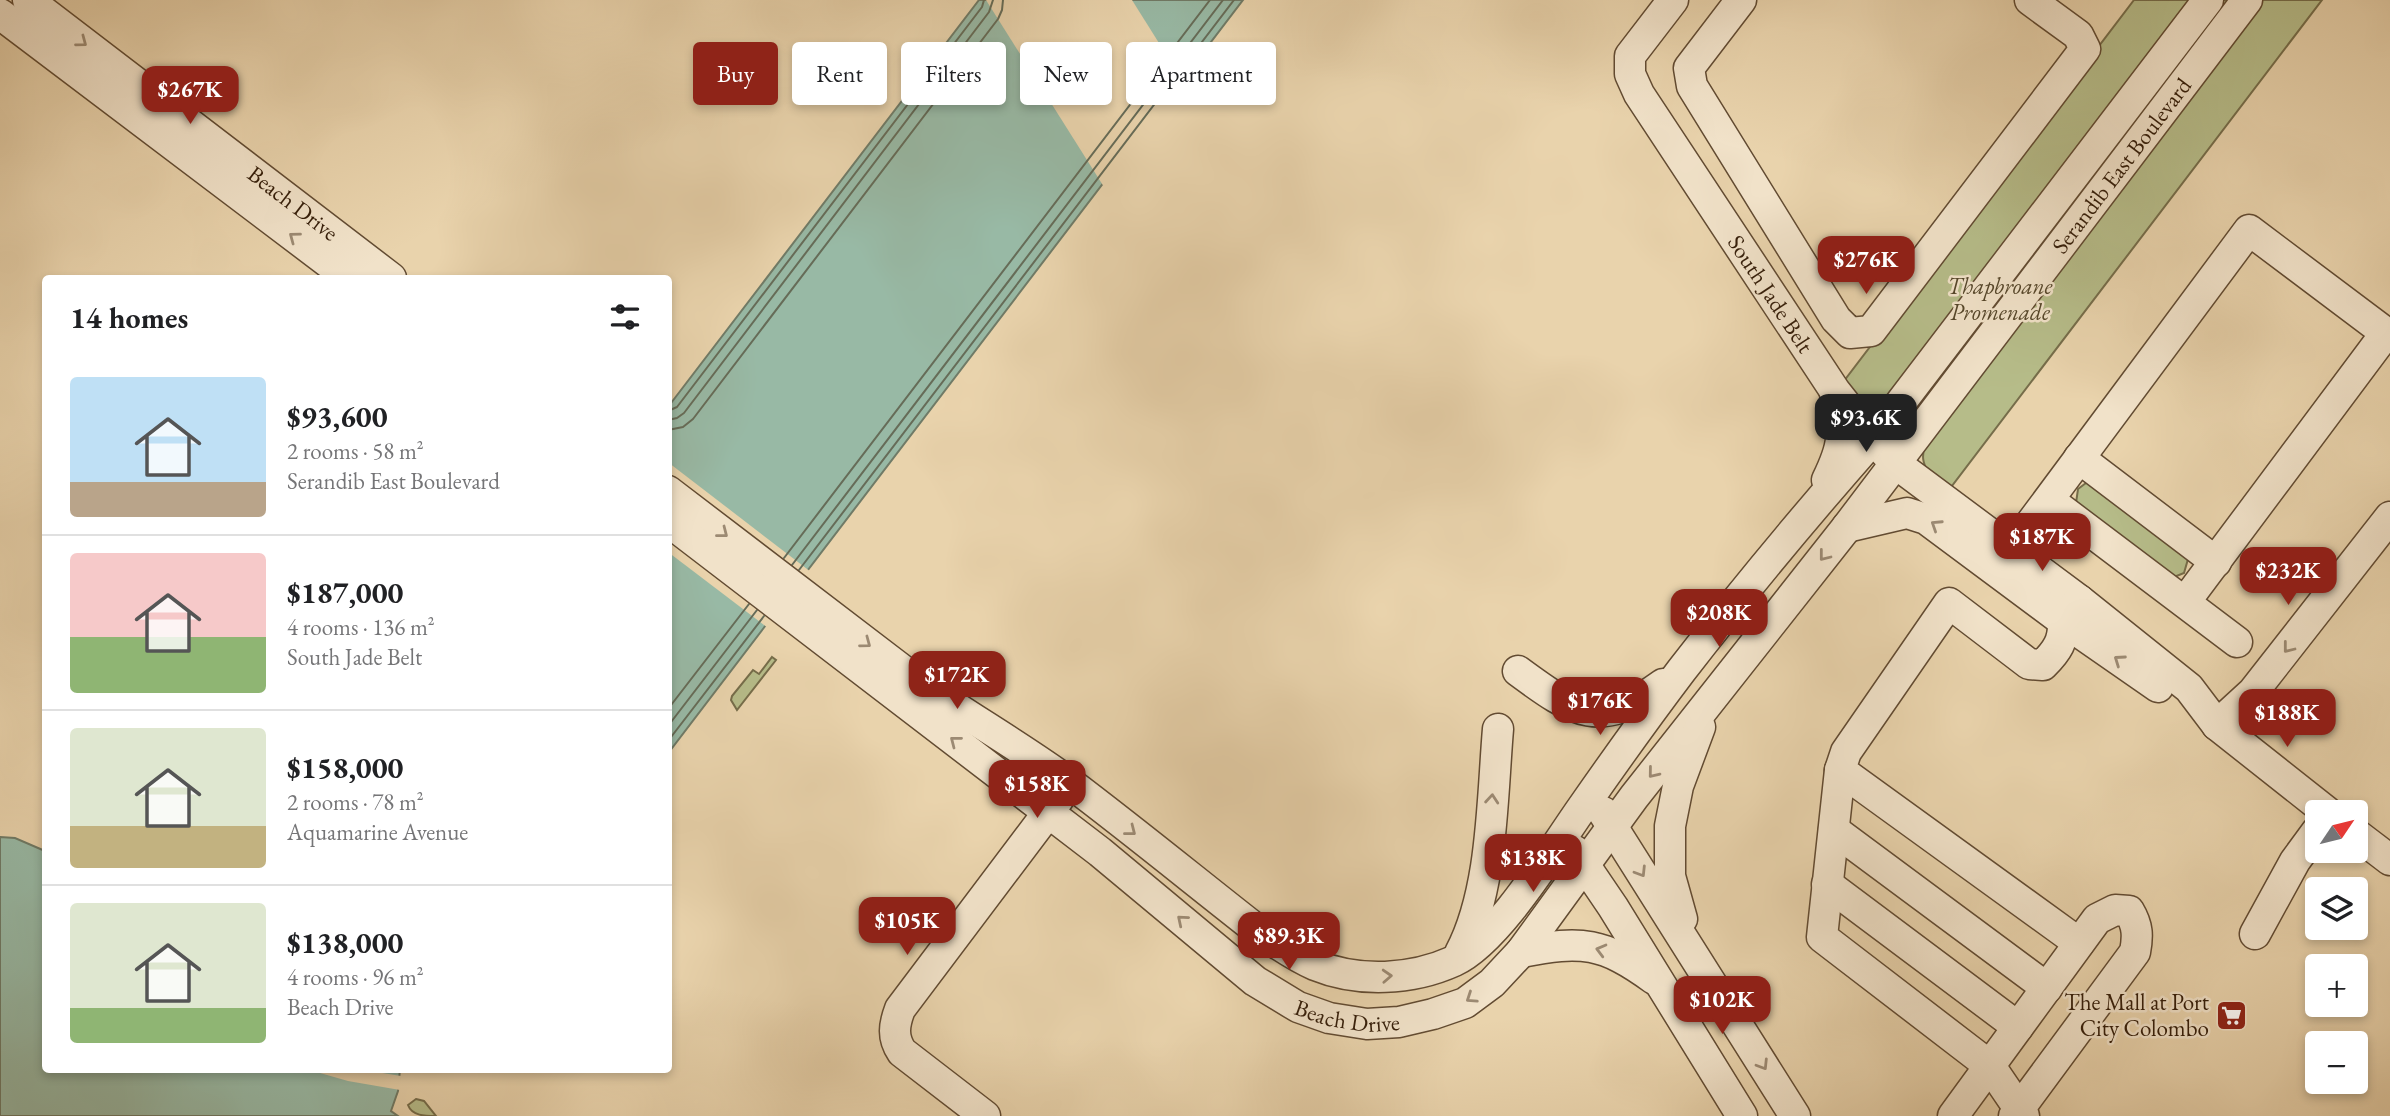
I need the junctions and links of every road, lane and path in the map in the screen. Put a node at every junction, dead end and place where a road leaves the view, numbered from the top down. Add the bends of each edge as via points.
1 (28, 0) edge
2 (1673, 0) edge
3 (1741, 0) edge
4 (2030, 0) edge
5 (2208, 0) edge
6 (2247, 0) edge
7 (0, 14) edge
8 (345, 275) edge
9 (387, 275) edge
10 (1835, 391) junction
11 (1873, 439) junction
12 (2079, 458) junction
13 (1895, 463) junction
14 (672, 495) edge
15 (2049, 500) junction
16 (1815, 506) junction
17 (2390, 517) edge
18 (672, 524) edge
19 (1847, 527) junction
20 (2011, 550) junction
21 (2216, 562) junction
22 (2185, 603) junction
23 (2071, 610) junction
24 (805, 611) junction
25 (2237, 642) dead end
26 (1518, 671) dead end
27 (1682, 671) junction
28 (1709, 704) junction
29 (2217, 725) junction
30 (1498, 729) dead end
31 (1840, 771) junction
32 (1070, 783) junction
33 (1591, 794) junction
34 (2312, 800) edge
35 (1048, 813) junction
36 (1613, 827) junction
37 (1834, 830) junction
38 (1564, 834) junction
39 (1087, 842) junction
40 (2368, 843) edge
41 (2305, 847) edge
42 (2390, 860) edge
43 (1585, 866) junction
44 (1007, 867) junction
45 (1827, 884) junction
46 (2255, 934) dead end
47 (2080, 943) junction
48 (1690, 949) junction
49 (1521, 952) junction
50 (1456, 960) junction
51 (1660, 983) junction
52 (2047, 988) junction
53 (2018, 1027) junction
54 (1990, 1066) junction
55 (2019, 1113) edge
56 (985, 1116) edge
57 (1742, 1116) edge
58 (1795, 1116) edge
59 (1953, 1116) edge

1 -> 9 street, Beach Drive
2 - 10 street, South Jade Belt via 1630,56 1630,74
3 - 4 street via 1689,68 1692,86 1836,319 1850,333 1871,331 2085,49 2078,35
5 - 11 street, Serandib East Boulevard
6 - 13 street, Serandib East Boulevard
8 -> 7 street, Beach Drive
10 - 11 street, South Jade Belt
10 - 16 street via 1843,429 1840,454
11 - 13 street, South Jade Belt
11 - 16 street, Serandib East Boulevard
12 - 15 street
12 - 21 street
12 - 21 street via 2249,230 2386,333
13 - 19 street, Serandib East Boulevard
13 - 20 street, South Jade Belt
14 -> 24 street
15 - 20 street
15 - 22 street
16 - 27 street, Serandib East Boulevard
17 -> 29 street via 2253,692
18 - 24 street
23 -> 19 street via 1926,519 1907,513
19 -> 28 street, Serandib East Boulevard
20 - 23 street, South Jade Belt
21 - 22 street
22 - 25 street
23 - 29 street, South Jade Belt via 2189,688
23 - 31 street via 2057,650 2043,665 2029,664 1949,603 1846,752
24 -> 32 street, Beach Drive
35 -> 24 street, Beach Drive
26 - 27 street via 1574,708 1598,712 1640,701
27 - 33 street, Serandib East Boulevard
28 -> 36 street, Serandib East Boulevard
28 - 48 street via 1678,786 1671,826 1670,876
29 - 34 street, South Jade Belt
50 -> 30 street via 1478,911
31 - 37 street
31 - 47 street
32 - 35 street
32 -> 50 street, Beach Drive via 1261,933 1315,965 1376,977 1408,975
33 - 36 street
33 - 38 street, Serandib East Boulevard
35 - 39 street, Beach Drive
35 - 44 street
36 - 43 street, Serandib East Boulevard
36 -> 48 street
37 - 45 street
37 - 52 street
38 - 43 street
38 - 50 street, Beach Drive via 1492,932
39 - 44 street via 1045,844
49 -> 39 street, Beach Drive via 1492,983 1454,1007 1399,1022 1367,1024 1329,1018 1298,1007 1255,981
40 - 42 street
41 - 46 street
43 - 49 street, Beach Drive
43 - 51 street
44 - 56 street via 900,1009 894,1033 902,1052
45 - 53 street
45 - 54 street via 1822,937
47 - 52 street
47 - 55 street via 2096,919 2115,910 2129,911 2136,923 2135,952
48 -> 58 street
51 -> 49 street via 1607,951 1574,944
51 - 57 street
52 - 53 street
53 - 54 street
54 - 55 street
54 - 59 street

